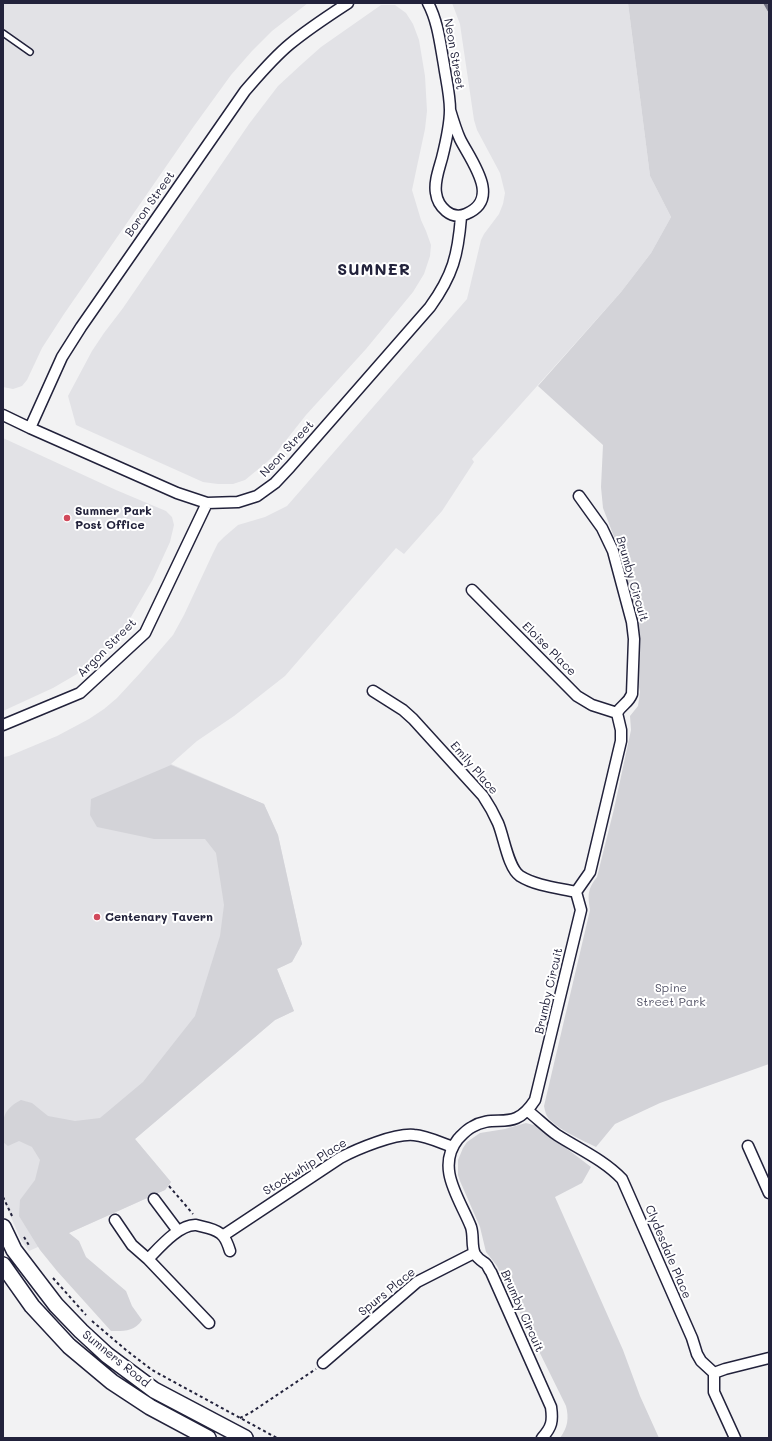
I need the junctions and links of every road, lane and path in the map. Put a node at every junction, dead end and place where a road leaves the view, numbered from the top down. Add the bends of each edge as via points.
1 (348, 3) edge
2 (428, 3) edge
3 (3, 33) edge
4 (30, 52) dead end
5 (450, 110) junction
6 (461, 216) junction
7 (3, 415) edge
8 (30, 428) junction
9 (579, 496) dead end
10 (207, 503) junction
11 (472, 590) dead end
12 (373, 691) dead end
13 (617, 713) junction
14 (3, 725) edge
15 (576, 892) junction
16 (528, 1111) junction
17 (748, 1146) dead end
18 (453, 1147) junction
19 (169, 1186) dead end
20 (769, 1193) edge
21 (3, 1197) edge
22 (154, 1199) dead end
23 (115, 1220) dead end
24 (9, 1224) edge
25 (195, 1225) junction
26 (178, 1231) junction
27 (224, 1235) junction
28 (23, 1236) dead end
29 (31, 1248) dead end
30 (230, 1252) dead end
31 (474, 1253) junction
32 (148, 1259) junction
33 (3, 1265) edge
34 (53, 1277) dead end
35 (208, 1323) dead end
36 (769, 1358) edge
37 (323, 1363) joint
38 (714, 1373) junction
39 (240, 1418) junction
40 (208, 1438) edge
41 (245, 1438) edge
42 (277, 1438) edge
43 (542, 1438) edge
44 (735, 1438) edge

1 - 8 street, Boron Street via 315,24 289,45 245,91 81,327 62,357
2 - 5 street, Neon Street via 438,28
3 - 4 lane
5 - 6 street, Neon Street via 447,135 437,174 436,192 440,206 450,214
5 - 6 street, Neon Street via 483,188 480,202 470,213
6 - 10 street, Neon Street via 454,264 444,288 290,467 258,496 238,502
7 - 8 street
8 - 10 street, Neon Street via 177,493
9 - 13 street, Brumby Circuit via 609,540 632,622 632,694 630,701
10 - 14 street, Argon Street via 145,633 80,693
11 - 13 street, Eloise Place via 578,696 592,705
12 - 15 street, Emily Place via 413,719 483,796 498,824 512,866 519,875 532,882
13 - 15 street via 622,730 621,741 590,872
15 - 16 street, Brumby Circuit via 581,910 539,1089
16 - 18 street via 516,1119 472,1127
16 - 38 street, Clydesdale Place via 556,1134 601,1162 622,1179 697,1354
17 - 20 street
18 - 27 street, Stockwhip Place via 415,1134 402,1135 354,1150
18 - 31 street via 448,1160 448,1172 474,1236
19 - 25 path via 194,1215
21 - 24 path
22 - 26 street
23 - 32 street via 132,1245
24 - 41 main road, Sumners Road via 14,1250 56,1305 80,1331 154,1390
25 - 26 street
25 - 27 street
26 - 32 street
27 - 30 street
28 - 29 path
31 - 37 street, Spurs Place via 417,1282
31 - 43 street, Brumby Circuit via 491,1272 551,1407 550,1428
32 - 35 street
33 - 40 main road, Sumners Road via 32,1306 69,1346 112,1382 150,1407
34 - 39 path via 89,1319 152,1370
36 - 38 street
37 - 39 path
38 - 44 street via 714,1392
39 - 42 path

